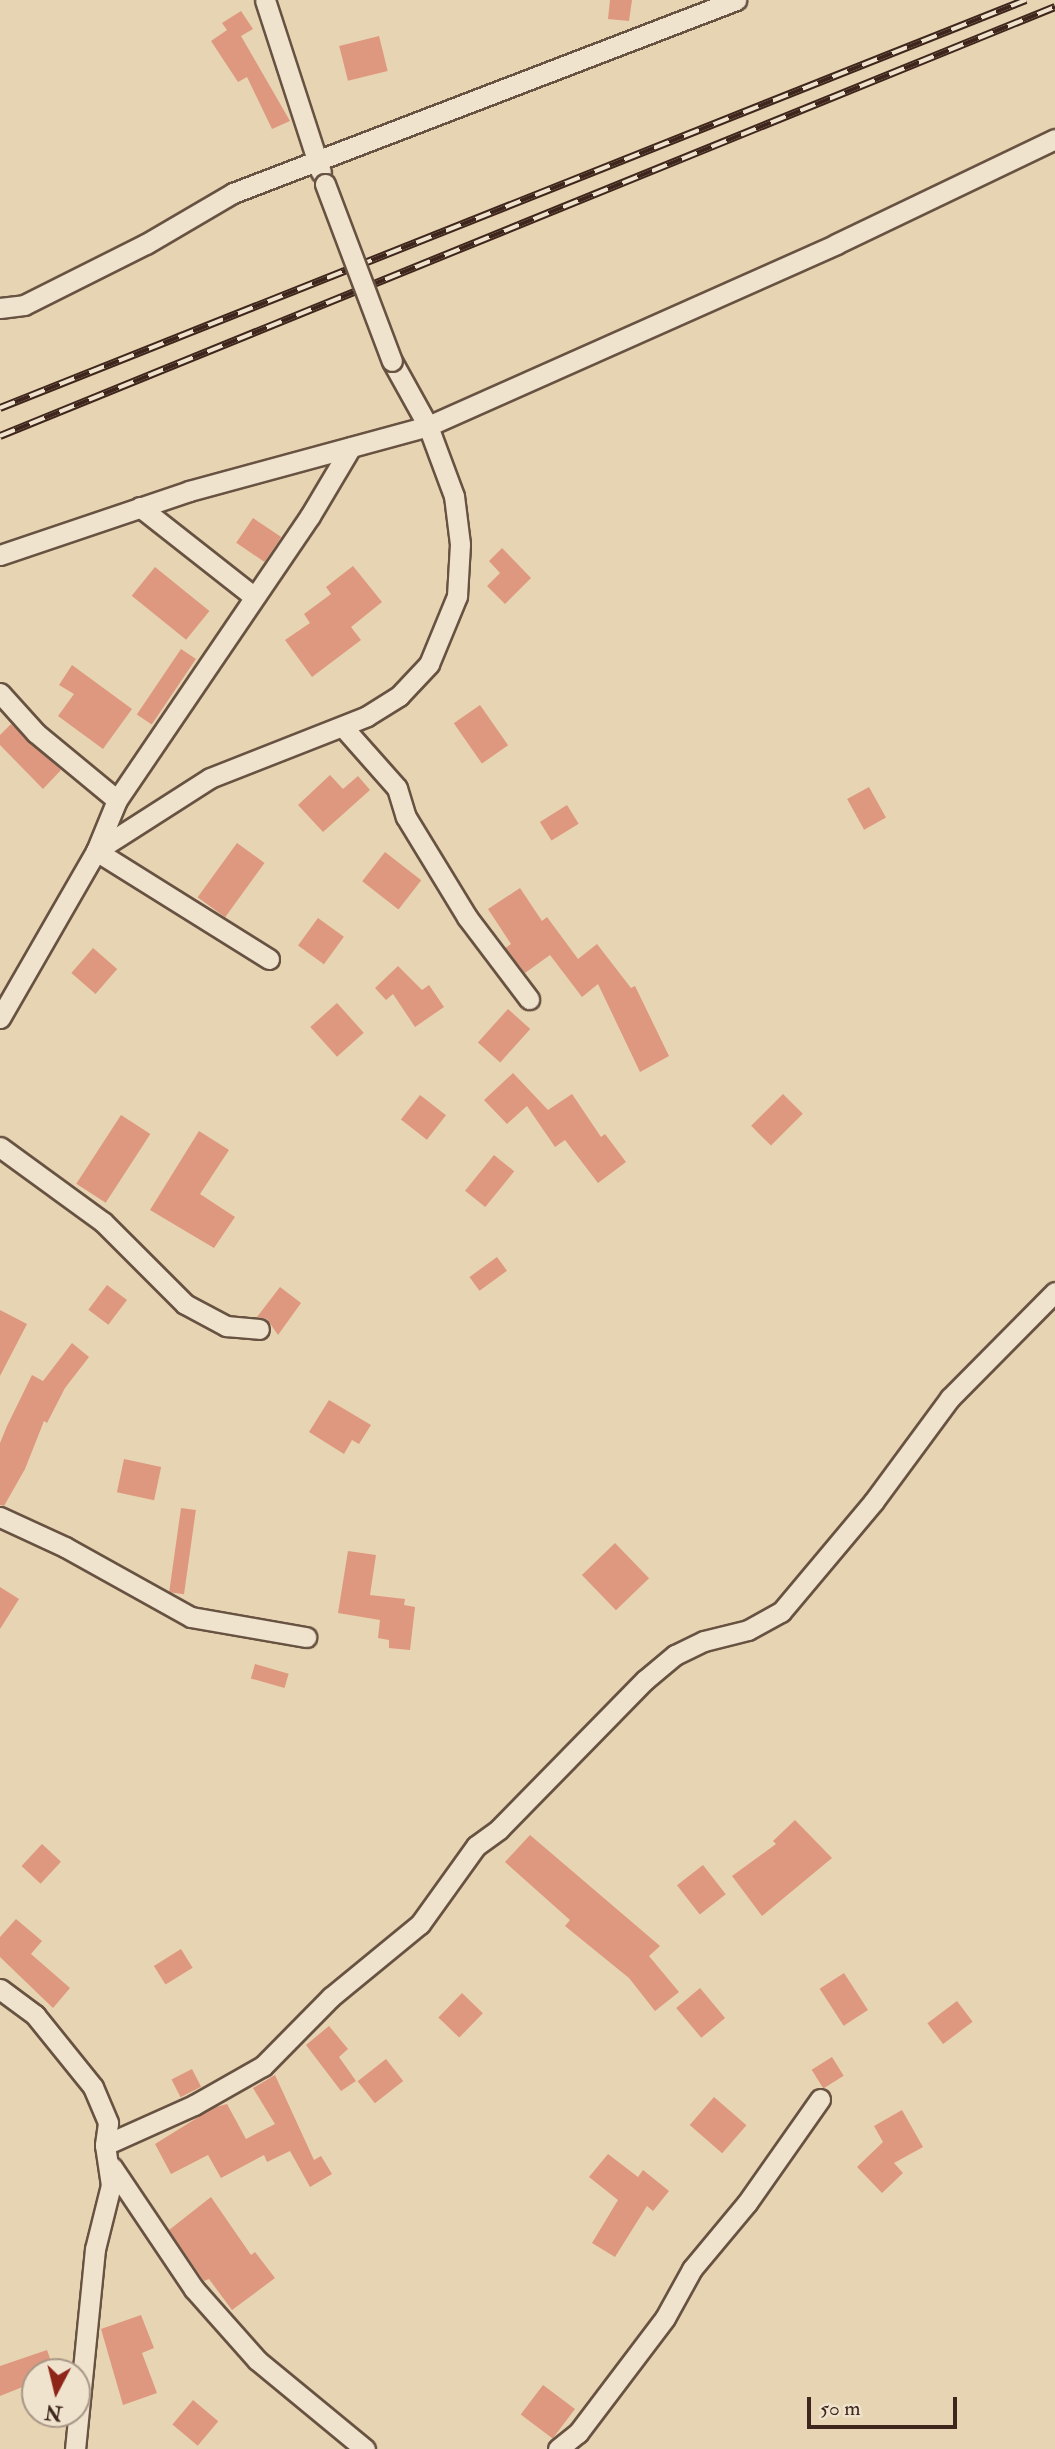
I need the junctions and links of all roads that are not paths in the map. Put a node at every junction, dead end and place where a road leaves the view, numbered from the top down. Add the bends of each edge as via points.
1 (265, 0) edge
2 (736, 0) edge
3 (1055, 139) edge
4 (318, 162) junction
5 (0, 308) edge
6 (428, 426) junction
7 (351, 447) junction
8 (140, 507) junction
9 (0, 555) edge
10 (253, 596) junction
11 (0, 693) edge
12 (343, 727) junction
13 (117, 800) junction
14 (96, 851) junction
15 (269, 959) dead end
16 (529, 999) dead end
17 (0, 1018) edge
18 (0, 1147) edge
19 (1055, 1292) edge
20 (259, 1329) dead end
21 (0, 1517) edge
22 (306, 1637) dead end
23 (0, 1989) edge
24 (820, 2099) dead end
25 (106, 2153) junction
26 (75, 2449) edge
27 (365, 2449) edge
28 (558, 2449) edge

1 - 4 street
2 - 4 street
3 - 6 street via 836,244
4 - 5 street via 233,193 146,244 23,305
4 - 6 street, bridge via 392,360
6 - 7 street
6 - 12 street via 454,496 460,544 457,596 429,664 399,696
7 - 8 street
7 - 10 street via 310,516
8 - 9 street
8 - 10 street
10 - 13 street
11 - 13 street via 36,733
12 - 14 street via 211,778
12 - 16 street via 397,788 406,817 467,917
13 - 14 street
14 - 15 street
14 - 17 street
18 - 20 street via 103,1222 185,1304 226,1326
19 - 25 street via 950,1398 874,1500 781,1612 748,1630 685,1651 645,1680 499,1829 476,1846 420,1924 331,1997 263,2066
21 - 22 street via 191,1616
23 - 25 street via 35,2015 93,2087 108,2123
24 - 28 street via 747,2203 692,2269 665,2318 578,2432
25 - 26 street via 111,2185 94,2249
25 - 27 street via 194,2289 257,2360

